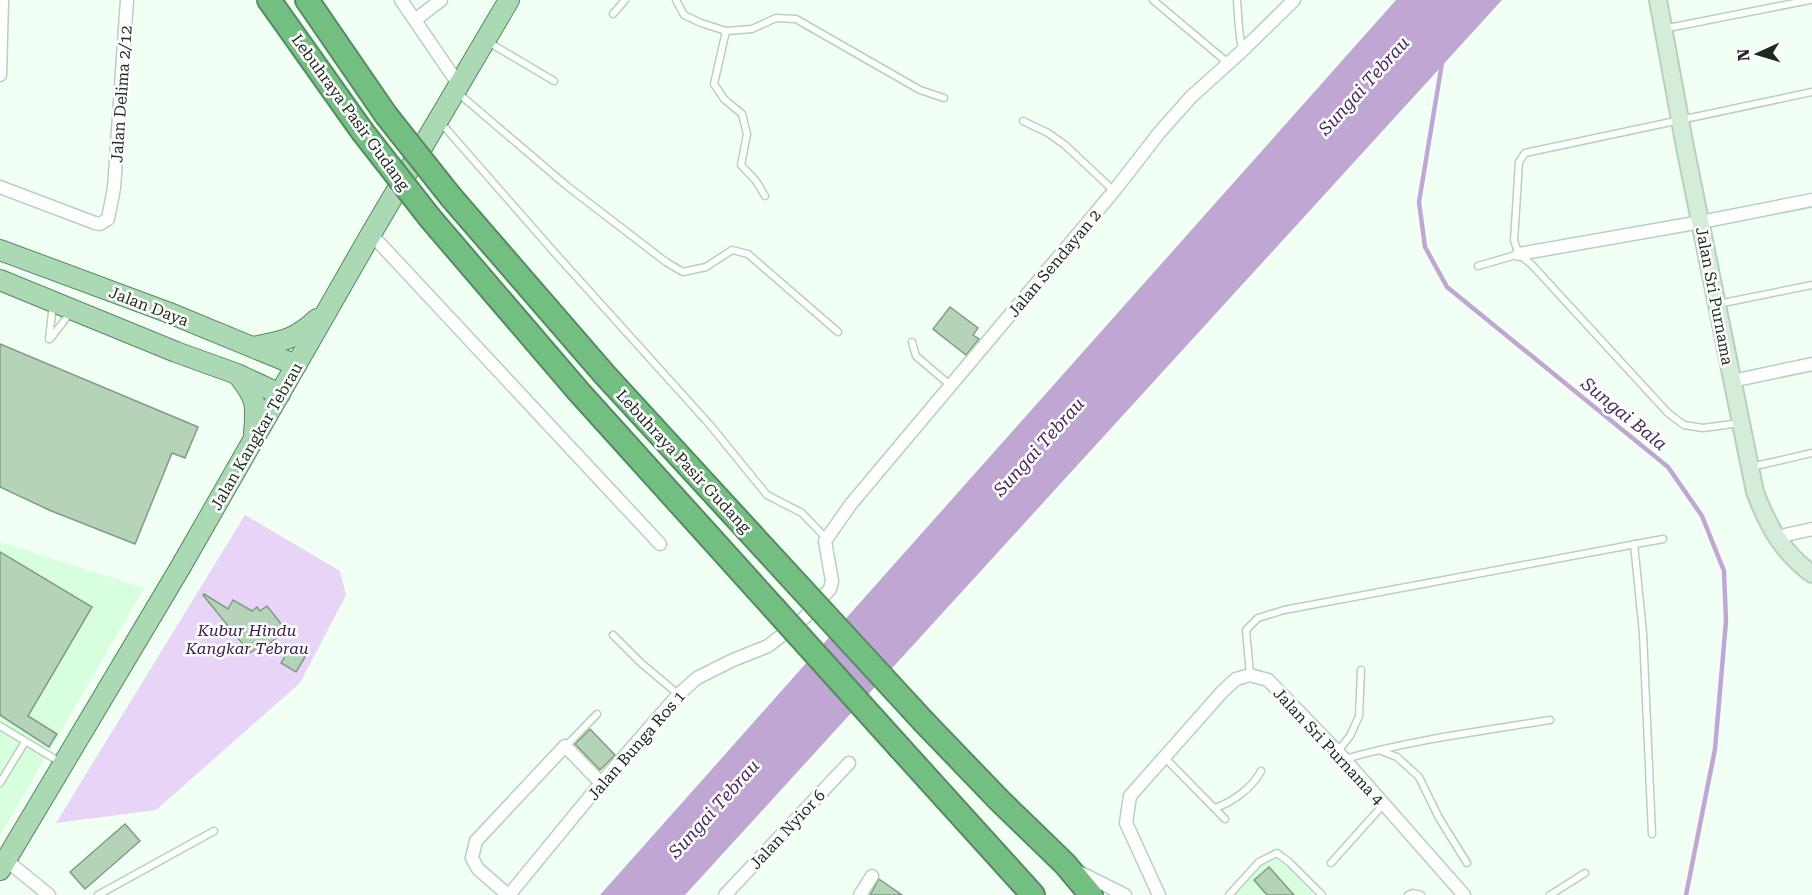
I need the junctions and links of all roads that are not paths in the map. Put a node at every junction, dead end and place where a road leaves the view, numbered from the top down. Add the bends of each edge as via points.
1 (2, 0) edge
2 (127, 0) edge
3 (269, 0) edge
4 (308, 0) edge
5 (401, 0) edge
6 (441, 0) edge
7 (509, 0) edge
8 (625, 0) edge
9 (676, 0) edge
10 (1153, 0) edge
11 (1237, 0) edge
12 (1294, 0) edge
13 (1658, 0) edge
14 (1810, 0) edge
15 (613, 14) dead end
16 (415, 20) junction
17 (1663, 29) junction
18 (726, 31) junction
19 (485, 40) junction
20 (1242, 51) junction
21 (1228, 63) junction
22 (0, 75) edge
23 (554, 81) dead end
24 (457, 88) junction
25 (1812, 92) edge
26 (944, 98) dead end
27 (1680, 119) junction
28 (438, 121) junction
29 (1023, 121) dead end
30 (0, 187) edge
31 (1114, 191) junction
32 (765, 196) dead end
33 (1812, 200) edge
34 (1701, 222) junction
35 (371, 234) junction
36 (8, 253) edge
37 (1519, 254) junction
38 (1478, 266) dead end
39 (0, 280) edge
40 (1812, 285) edge
41 (54, 301) junction
42 (1717, 304) junction
43 (329, 307) junction
44 (73, 309) junction
45 (838, 332) dead end
46 (912, 342) dead end
47 (253, 347) junction
48 (1812, 364) edge
49 (296, 365) junction
50 (237, 374) junction
51 (1732, 381) junction
52 (950, 385) junction
53 (280, 394) junction
54 (1741, 423) junction
55 (254, 438) junction
56 (1812, 453) edge
57 (1749, 467) junction
58 (1812, 529) edge
59 (1777, 537) junction
60 (827, 538) junction
61 (1663, 539) dead end
62 (660, 544) dead end
63 (1634, 544) junction
64 (1812, 574) edge
65 (613, 635) dead end
66 (1361, 670) dead end
67 (1250, 675) junction
68 (678, 695) junction
69 (597, 714) dead end
70 (1550, 720) dead end
71 (0, 726) edge
72 (25, 742) junction
73 (565, 746) junction
74 (1378, 750) junction
75 (1341, 755) junction
76 (1166, 758) junction
77 (849, 763) dead end
78 (63, 764) junction
79 (1261, 771) dead end
80 (0, 783) edge
81 (601, 783) junction
82 (1383, 805) junction
83 (1215, 808) junction
84 (1225, 819) dead end
85 (214, 831) dead end
86 (1652, 834) dead end
87 (1331, 863) dead end
88 (1467, 863) dead end
89 (1065, 864) junction
90 (3, 865) edge
91 (1585, 873) dead end
92 (872, 876) dead end
93 (49, 895) edge
94 (98, 895) edge
95 (508, 895) edge
96 (725, 895) edge
97 (860, 895) edge
98 (1033, 895) edge
99 (1091, 895) edge
100 (1125, 895) edge
101 (1159, 895) edge
102 (1229, 895) edge
103 (1322, 895) edge
104 (1408, 895) edge
105 (1421, 895) edge
106 (1464, 895) edge
107 (1550, 895) edge

1 - 22 street
2 - 30 street, Jalan Delima 2/12 via 114,188 108,219 100,224
3 - 98 highway, Lebuhraya Pasir Gudang, bridge via 362,131 430,218 579,392
4 - 89 highway, Lebuhraya Pasir Gudang, bridge via 386,115 451,197 605,375 924,722
5 - 16 street
6 - 16 street
7 - 19 main road, Jalan Kangkar Tebrau
8 - 15 lane
9 - 18 lane via 684,15
10 - 21 lane
11 - 20 lane
12 - 20 street, Jalan Sendayan 2
13 - 17 street, Jalan Sri Purnama
14 - 17 lane
16 - 24 street
17 - 27 street, Jalan Sri Purnama
18 - 26 lane via 752,29 776,18 796,18 920,90
18 - 32 lane via 714,84 742,114 747,134 741,165
19 - 23 lane
19 - 24 main road, Jalan Kangkar Tebrau
20 - 21 street, Jalan Sendayan 2
21 - 31 street, Jalan Sendayan 2 via 1191,97
24 - 28 main road, Jalan Kangkar Tebrau
24 - 45 lane via 567,186 666,262 683,272 706,267 732,250 748,254
25 - 27 lane
27 - 34 street, Jalan Sri Purnama
27 - 37 lane via 1525,153 1519,162 1514,241
28 - 35 main road, Jalan Kangkar Tebrau
28 - 60 lane via 710,425 767,495 802,513
29 - 31 lane via 1065,146
31 - 52 street, Jalan Sendayan 2
33 - 34 street
34 - 37 street
34 - 42 street, Jalan Sri Purnama
35 - 43 main road, Jalan Kangkar Tebrau
35 - 62 street
36 - 39 main road via 71,284 75,295 69,297
36 - 47 main road, Jalan Daya
37 - 38 lane
37 - 54 lane via 1668,413 1684,425 1703,428
39 - 41 main road, Jalan Daya
40 - 42 lane
41 - 44 main road, Jalan Daya
41 - 44 lane via 49,339
42 - 51 street, Jalan Sri Purnama
43 - 47 main road via 296,336
43 - 49 main road, Jalan Kangkar Tebrau
44 - 50 main road, Jalan Daya
46 - 52 lane via 916,356
47 - 49 main road, Jalan Daya
48 - 51 street
49 - 53 main road, Jalan Kangkar Tebrau
50 - 53 main road, Jalan Daya
50 - 55 main road via 250,390 256,409
51 - 54 street, Jalan Sri Purnama
52 - 60 street, Jalan Sendayan 2
53 - 55 main road, Jalan Kangkar Tebrau
54 - 57 street, Jalan Sri Purnama
55 - 78 main road, Jalan Kangkar Tebrau
56 - 57 lane
57 - 59 street, Jalan Sri Purnama via 1764,517
58 - 59 street
59 - 64 street, Jalan Sri Purnama via 1784,549
60 - 68 street, Jalan Bunga Ros 1 via 830,589 804,618 768,646 697,678
61 - 63 lane
63 - 67 lane via 1258,618 1246,630
63 - 86 lane
65 - 68 lane
66 - 75 lane via 1359,716
67 - 75 street, Jalan Sri Purnama 4 via 1268,680
67 - 76 street via 1236,678
68 - 81 street, Jalan Bunga Ros 1
69 - 73 lane
70 - 74 lane
71 - 72 lane
72 - 78 lane
72 - 80 lane
73 - 81 street
73 - 95 street via 476,842 472,858 478,869
74 - 75 lane
74 - 88 lane via 1397,757 1419,777
75 - 82 street, Jalan Sri Purnama 4
76 - 83 lane
76 - 101 street via 1130,796 1126,823
77 - 96 street, Jalan Nyior 6
78 - 90 main road, Jalan Kangkar Tebrau
79 - 83 lane via 1252,784 1227,804
81 - 95 street, Jalan Bunga Ros 1
82 - 87 lane
82 - 106 street, Jalan Sri Purnama 4
83 - 84 lane
85 - 94 lane
89 - 99 highway, Lebuhraya Pasir Gudang
89 - 100 street
90 - 93 street
91 - 107 lane
92 - 97 street
102 - 103 lane via 1260,862 1277,854
104 - 105 lane

